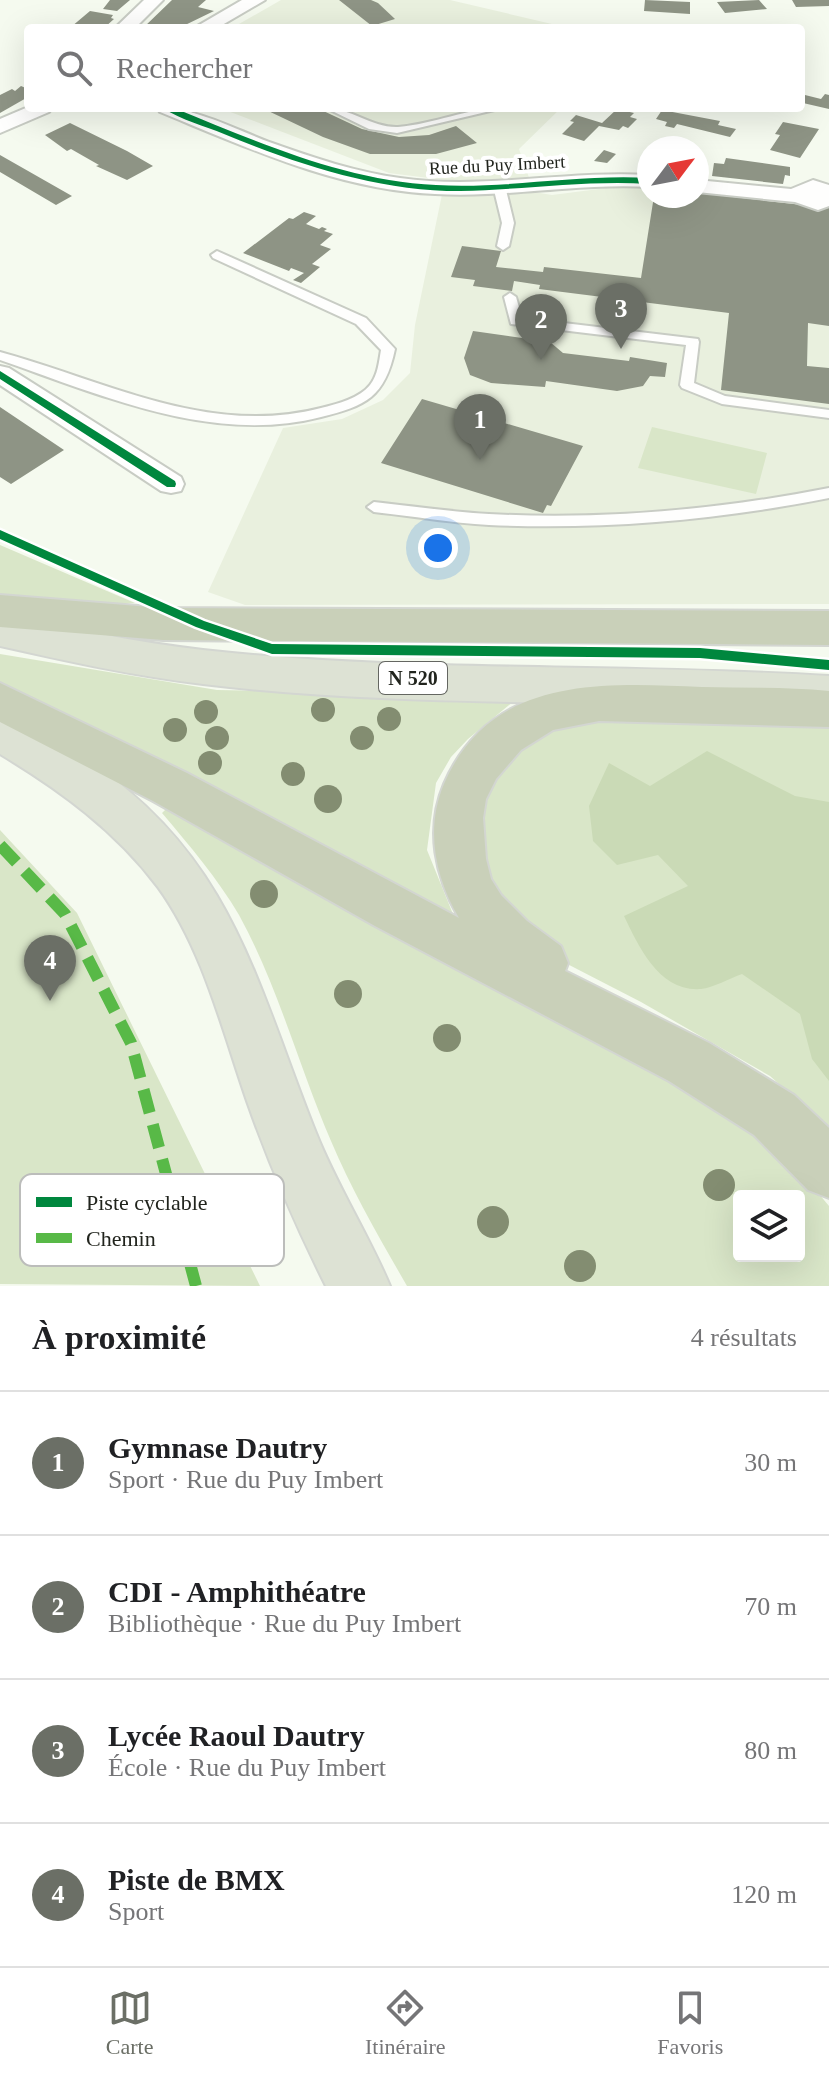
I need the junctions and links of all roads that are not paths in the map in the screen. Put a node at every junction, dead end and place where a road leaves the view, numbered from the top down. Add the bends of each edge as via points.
1 (154, 0) edge
2 (256, 0) edge
3 (128, 24) edge
4 (211, 24) edge
5 (33, 112) edge
6 (177, 112) edge
7 (340, 112) edge
8 (480, 112) edge
9 (0, 127) edge
10 (637, 180) edge
11 (499, 186) junction
12 (709, 187) edge
13 (823, 193) edge
14 (503, 246) dead end
15 (217, 255) dead end
16 (510, 297) dead end
17 (0, 356) edge
18 (0, 374) edge
19 (829, 414) edge
20 (171, 484) dead end
21 (829, 493) edge
22 (374, 507) dead end
23 (0, 611) edge
24 (829, 628) edge
25 (0, 629) edge
26 (829, 694) edge
27 (0, 701) edge
28 (829, 709) edge
29 (0, 731) edge
30 (621, 1026) junction
31 (829, 1169) edge
32 (359, 1286) edge

1 - 3 street
2 - 4 street
5 - 9 street
6 - 11 street, Rue du Puy Imbert via 378,182 435,188
7 - 8 lane via 373,127 397,130
10 - 11 street, Rue du Puy Imbert
11 - 14 lane via 508,223
12 - 13 street
15 - 17 lane via 361,321 388,349 373,389 327,412 254,423 188,416
16 - 19 lane via 516,321 693,342 687,385 722,400
18 - 20 street
21 - 22 lane via 764,507 609,518 500,520
23 - 24 highway via 163,624
25 - 26 main road, N 520 via 54,644 223,668
27 - 30 highway
28 - 30 highway via 621,703 575,707 538,716 513,731 475,770 461,803 458,830 471,895 515,945
29 - 32 main road via 113,803 158,848 189,894 228,972 288,1135
30 - 31 highway via 774,1115

